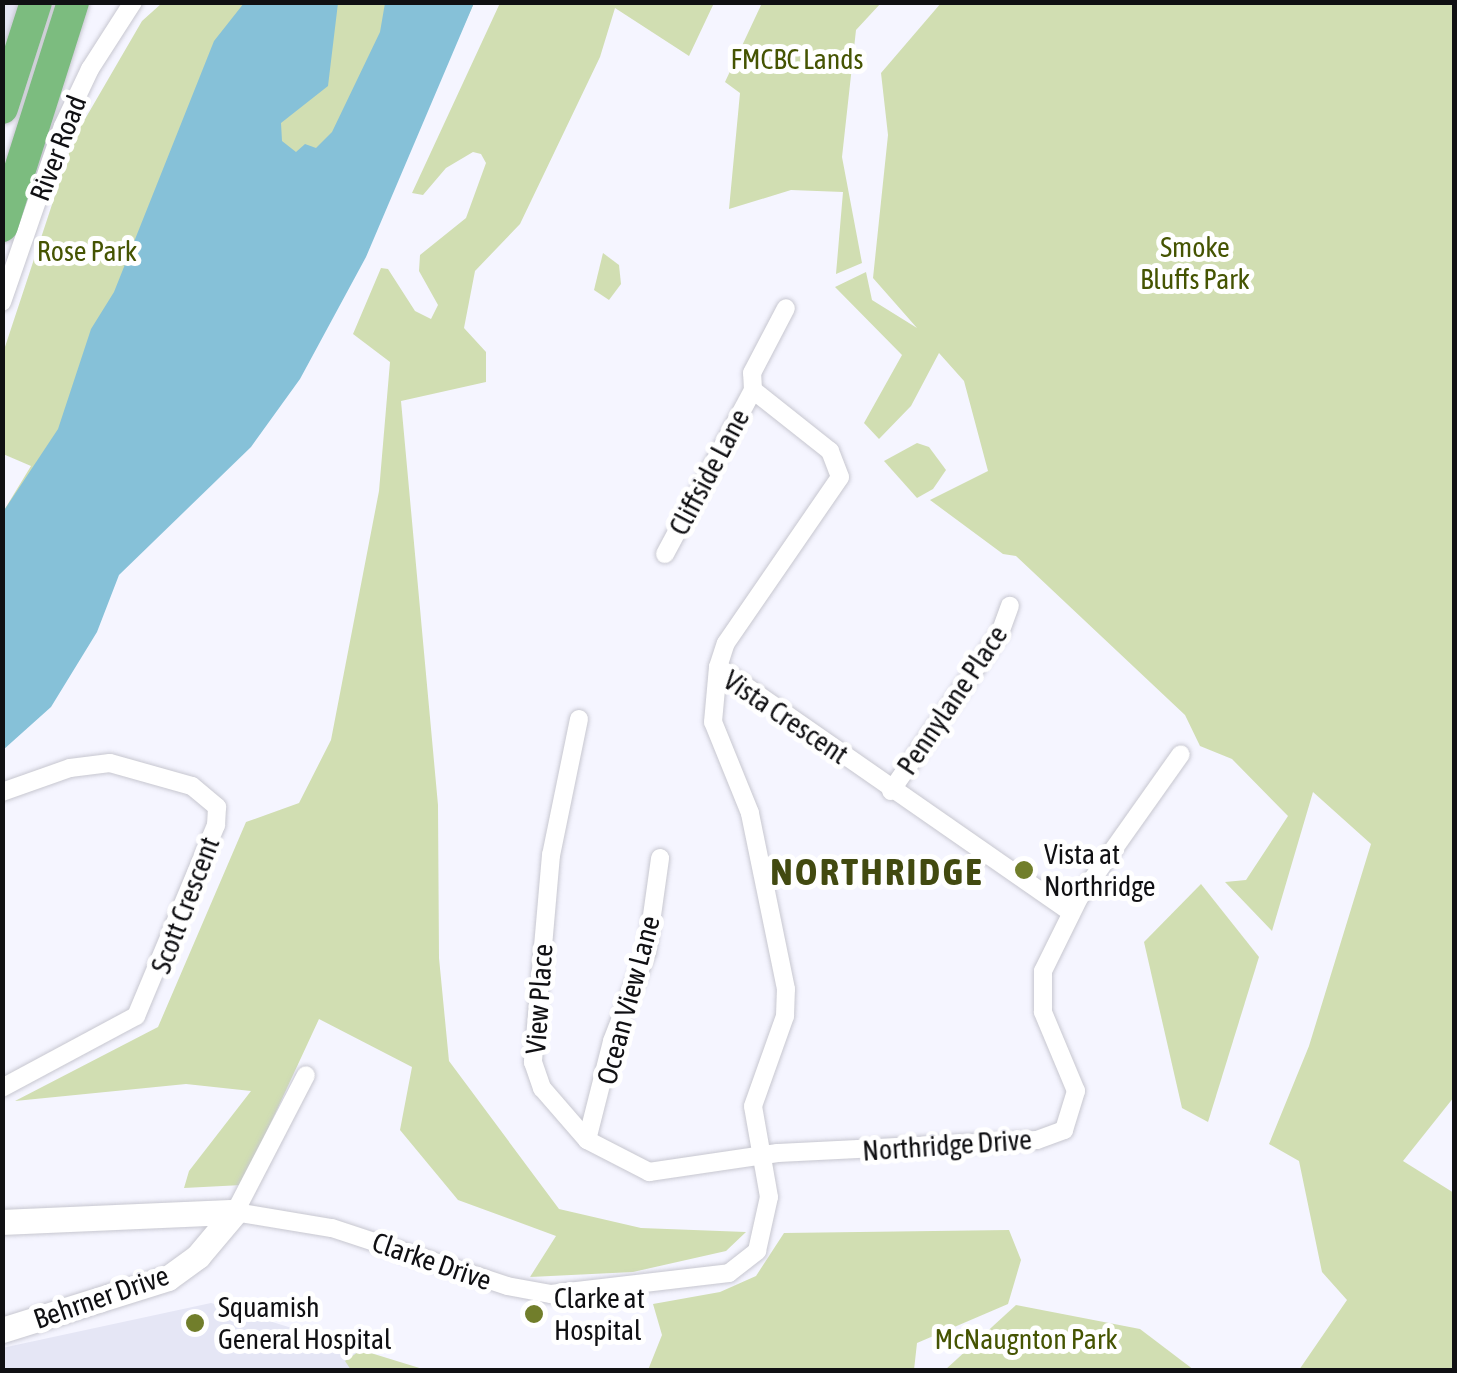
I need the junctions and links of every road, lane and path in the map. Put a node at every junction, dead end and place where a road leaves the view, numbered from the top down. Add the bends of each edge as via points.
1 (74, 2) edge
2 (99, 2) edge
3 (133, 2) edge
4 (30, 13) edge
5 (51, 71) junction
6 (2, 108) edge
7 (2, 226) edge
8 (2, 302) edge
9 (786, 308) dead end
10 (753, 390) junction
11 (665, 554) dead end
12 (1010, 606) dead end
13 (718, 667) junction
14 (579, 719) dead end
15 (1181, 754) dead end
16 (891, 791) junction
17 (2, 792) edge
18 (660, 858) dead end
19 (1070, 912) junction
20 (306, 1075) dead end
21 (2, 1088) edge
22 (587, 1140) junction
23 (761, 1156) junction
24 (235, 1212) junction
25 (2, 1222) edge
26 (2, 1330) edge

1 - 5 highway
2 - 5 highway
3 - 8 street, River Road via 63,126
4 - 6 highway
5 - 7 highway
9 - 10 street, Cliffside Lane via 752,373
10 - 11 street, Cliffside Lane
10 - 13 street via 830,450 841,468 835,488 726,643
12 - 16 street, Pennylane Place via 1000,633
13 - 16 street, Vista Crescent
13 - 23 street, Vista Crescent via 713,722 750,813 786,989 785,1016 753,1106
14 - 22 street, View Place via 551,854 531,1050 542,1088
15 - 19 street, Northridge Drive
16 - 19 street, Vista Crescent
17 - 21 street, Scott Crescent via 70,768 110,764 192,786 216,808 216,825 144,1006 119,1030
18 - 22 street, Ocean View Lane via 647,951 612,1040
19 - 23 street, Northridge Drive via 1040,981 1043,1012 1076,1092 1064,1130 1037,1140 972,1146
20 - 24 street
22 - 23 street, View Place via 649,1172
23 - 24 street, Clarke Drive via 769,1197 764,1236 738,1268 574,1293 531,1292 332,1228
24 - 25 street, Clarke Drive
24 - 26 street, Behrner Drive via 170,1277

